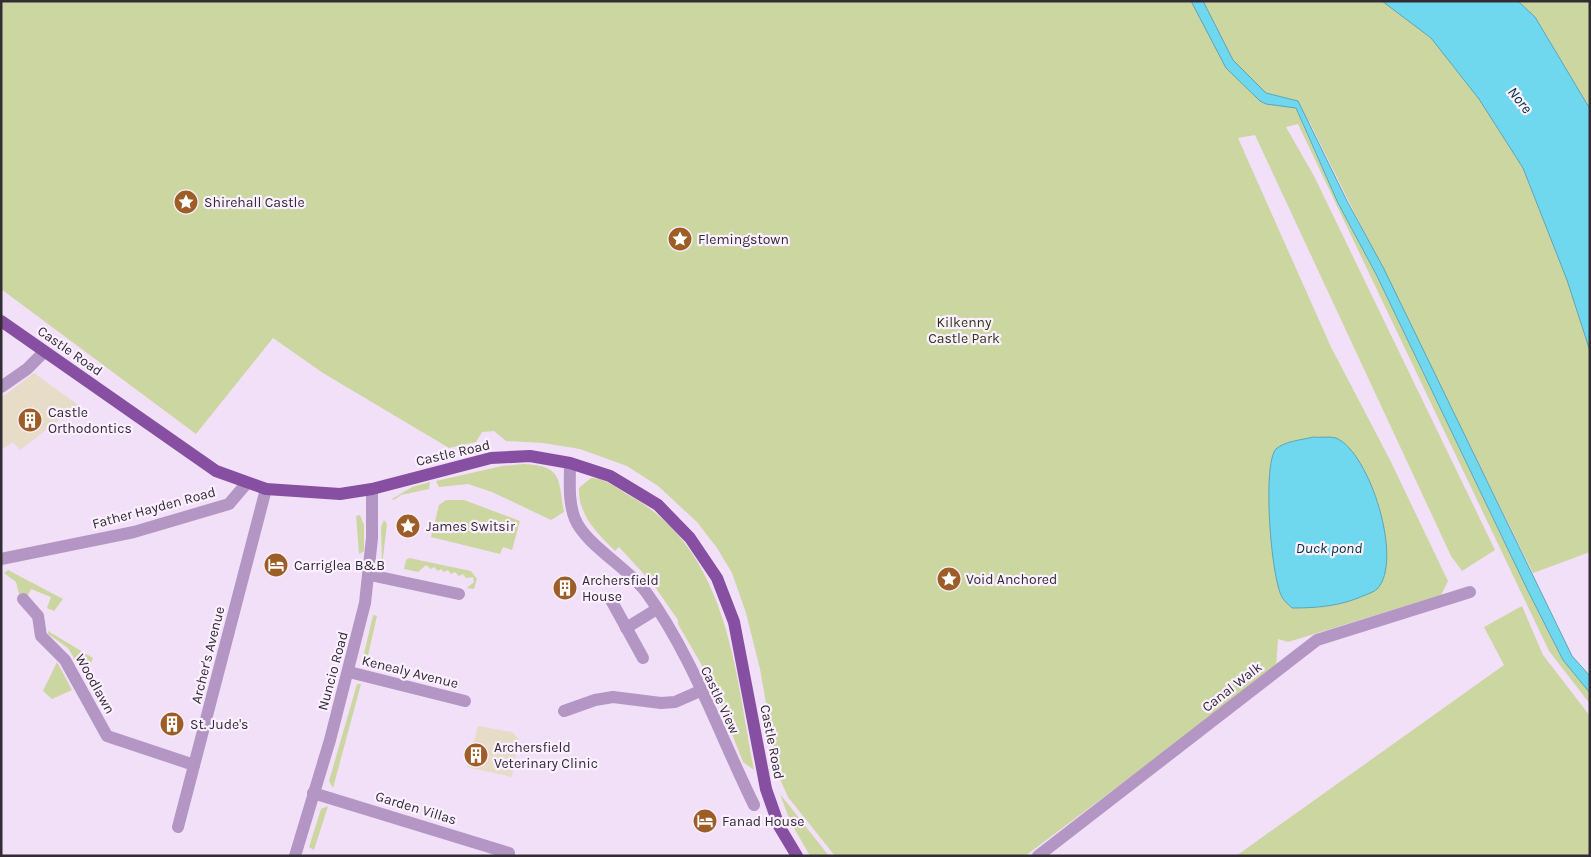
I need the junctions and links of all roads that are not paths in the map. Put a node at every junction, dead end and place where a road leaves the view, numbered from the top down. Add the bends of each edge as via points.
1 (1, 321) edge
2 (44, 352) junction
3 (1, 387) edge
4 (570, 463) junction
5 (246, 484) junction
6 (372, 488) junction
7 (266, 489) junction
8 (1, 559) edge
9 (370, 575) junction
10 (1470, 592) dead end
11 (458, 594) dead end
12 (23, 599) dead end
13 (611, 600) dead end
14 (657, 609) junction
15 (626, 628) junction
16 (643, 658) dead end
17 (348, 672) junction
18 (700, 691) junction
19 (465, 701) dead end
20 (564, 711) dead end
21 (194, 765) junction
22 (313, 793) junction
23 (754, 805) dead end
24 (178, 828) dead end
25 (509, 853) dead end
26 (295, 856) edge
27 (796, 856) edge
28 (1038, 856) edge

1 - 2 main road, Castle Road
2 - 3 street
2 - 5 main road, Castle Road via 216,471
4 - 6 main road, Castle Road via 530,456 491,458
4 - 14 street, Castle View via 569,491 575,520 591,540 624,567
4 - 27 main road, Castle Road via 610,476 658,505 690,538 717,578 734,622 766,789 779,826
5 - 7 main road, Castle Road
5 - 8 street, Father Hayden Road via 230,504 134,532
6 - 7 main road, Castle Road via 340,494
6 - 9 street, Nuncio Road
7 - 21 street, Archer's Avenue
9 - 11 street
9 - 17 street, Nuncio Road
10 - 28 street, Canal Walk via 1317,640
12 - 21 street, Woodlawn via 38,616 41,636 65,660 108,736
13 - 15 street
14 - 15 street
14 - 18 street, Castle View
15 - 16 street
17 - 19 street, Kenealy Avenue
17 - 22 street, Nuncio Road
18 - 20 street via 675,702 661,704 613,698
18 - 23 street, Castle View
21 - 24 street, Archer's Avenue
22 - 25 street, Garden Villas
22 - 26 street, Nuncio Road

